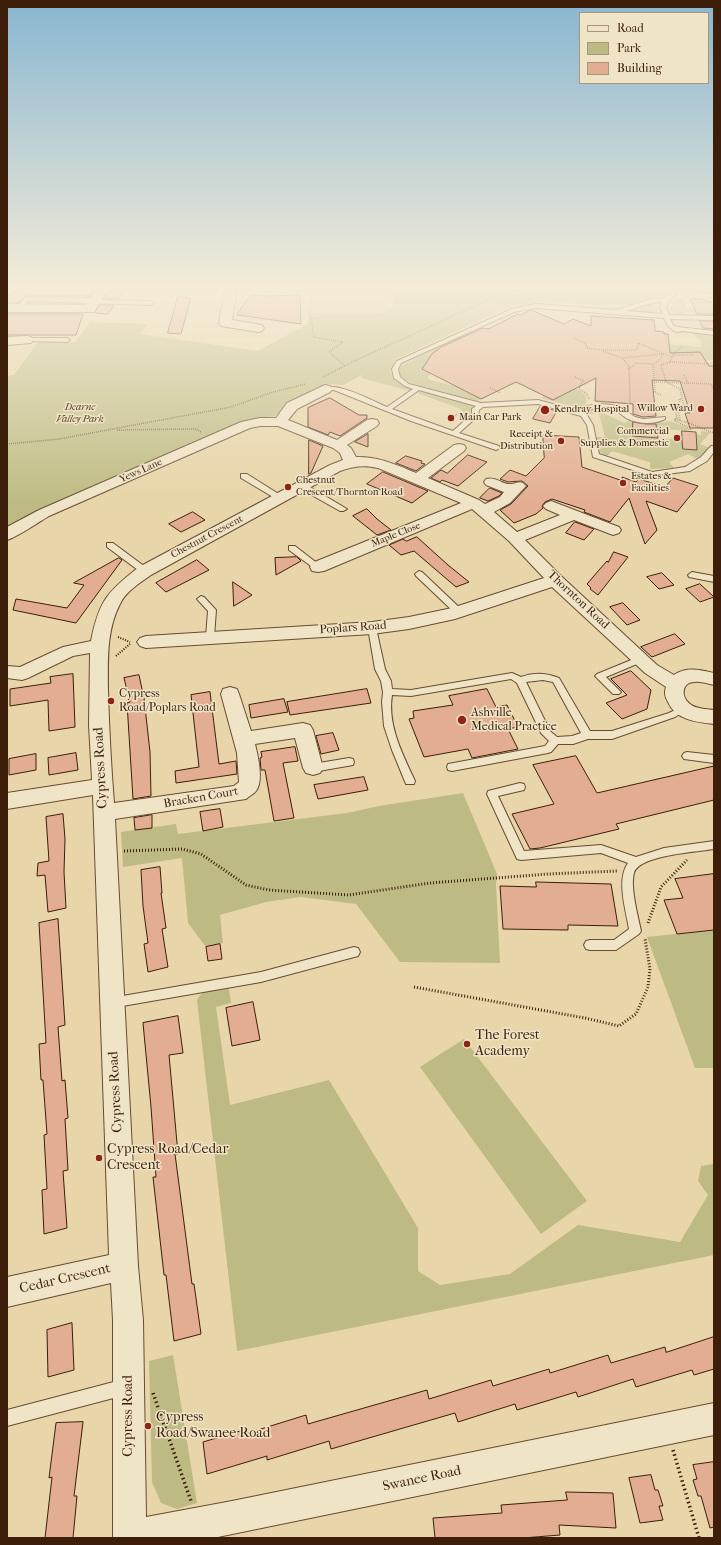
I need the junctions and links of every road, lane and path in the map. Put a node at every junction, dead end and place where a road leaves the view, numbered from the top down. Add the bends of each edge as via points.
1 (339, 361) edge
2 (356, 361) edge
3 (401, 361) edge
4 (625, 361) edge
5 (659, 361) edge
6 (670, 362) joint
7 (714, 362) edge
8 (653, 364) junction
9 (345, 366) junction
10 (629, 369) junction
11 (684, 375) dead end
12 (575, 378) dead end
13 (654, 382) junction
14 (668, 383) junction
15 (688, 383) junction
16 (306, 384) dead end
17 (322, 384) junction
18 (713, 384) edge
19 (418, 388) junction
20 (714, 390) edge
21 (661, 395) dead end
22 (683, 400) junction
23 (472, 402) junction
24 (687, 402) dead end
25 (481, 405) junction
26 (589, 407) junction
27 (388, 409) junction
28 (584, 415) junction
29 (631, 417) junction
30 (663, 418) dead end
31 (672, 419) dead end
32 (680, 420) junction
33 (280, 422) junction
34 (372, 423) dead end
35 (196, 428) dead end
36 (439, 428) junction
37 (108, 430) junction
38 (691, 432) dead end
39 (714, 433) edge
40 (454, 434) junction
41 (7, 444) edge
42 (338, 445) junction
43 (459, 448) dead end
44 (496, 448) dead end
45 (714, 448) edge
46 (351, 462) junction
47 (244, 476) dead end
48 (418, 479) junction
49 (491, 482) dead end
50 (302, 486) junction
51 (281, 498) junction
52 (551, 506) dead end
53 (479, 507) junction
54 (343, 509) dead end
55 (574, 516) junction
56 (613, 530) dead end
57 (7, 535) edge
58 (515, 538) junction
59 (110, 545) dead end
60 (292, 548) dead end
61 (318, 566) joint
62 (145, 571) junction
63 (419, 574) dead end
64 (692, 575) dead end
65 (714, 579) edge
66 (555, 580) junction
67 (201, 599) dead end
68 (459, 612) junction
69 (372, 628) junction
70 (210, 637) junction
71 (146, 642) dead end
72 (99, 646) junction
73 (641, 659) junction
74 (7, 672) edge
75 (713, 676) edge
76 (521, 681) junction
77 (675, 684) junction
78 (388, 692) junction
79 (616, 692) dead end
80 (230, 694) dead end
81 (683, 709) junction
82 (714, 717) edge
83 (587, 735) junction
84 (243, 739) junction
85 (555, 741) junction
86 (687, 756) dead end
87 (714, 759) edge
88 (349, 762) dead end
89 (452, 767) dead end
90 (313, 768) joint
91 (410, 781) dead end
92 (102, 786) junction
93 (520, 788) dead end
94 (7, 801) edge
95 (104, 812) junction
96 (714, 845) edge
97 (683, 849) junction
98 (106, 852) junction
99 (636, 861) junction
100 (629, 870) junction
101 (646, 929) dead end
102 (644, 936) dead end
103 (590, 945) dead end
104 (354, 952) dead end
105 (414, 987) dead end
106 (112, 1003) junction
107 (124, 1266) junction
108 (7, 1292) edge
109 (140, 1386) junction
110 (7, 1418) edge
111 (714, 1419) edge
112 (667, 1429) junction
113 (199, 1524) junction
114 (130, 1538) edge
115 (698, 1538) edge

1 - 9 path
2 - 9 path
3 - 19 lane via 395,369 397,378 407,385
4 - 10 path
5 - 8 path
6 - 7 path via 710,365
6 - 14 path via 661,365
8 - 10 path via 636,363
8 - 13 path
9 - 17 path
10 - 29 path
11 - 15 path
12 - 26 path via 584,381 581,382 579,389 586,393
13 - 14 path
13 - 21 path via 654,392
14 - 15 path
14 - 22 path via 680,389
15 - 18 path
16 - 37 path via 273,392 231,407
17 - 27 lane
17 - 33 street via 292,406
18 - 20 path
19 - 23 lane
19 - 27 lane
22 - 24 path
22 - 31 path via 680,399 681,406 675,411 677,418
22 - 32 path via 684,406 678,412
23 - 25 lane
23 - 36 path
25 - 28 lane via 538,402
25 - 40 lane via 475,409 476,415
26 - 28 lane
26 - 29 lane via 604,405 616,408
27 - 36 lane
28 - 45 lane via 590,425 596,455 651,474 687,468 704,459
29 - 30 lane via 655,421
32 - 38 path via 674,420 690,428
32 - 39 path
33 - 42 street
33 - 57 street, Yews Lane via 260,422 231,430 44,513
34 - 42 street
35 - 37 path
36 - 40 lane
37 - 41 path
40 - 44 lane
42 - 46 street via 346,451
43 - 48 street
46 - 48 street, Thornton Road via 382,464
46 - 50 street, Chestnut Crescent
47 - 51 lane
48 - 53 street, Thornton Road
49 - 53 street via 515,488 505,500
50 - 51 street, Chestnut Crescent
50 - 54 lane
51 - 62 street, Chestnut Crescent
52 - 55 street
53 - 58 street, Thornton Road
53 - 61 street, Maple Close
55 - 56 street
55 - 58 street
58 - 66 street, Thornton Road
59 - 62 lane
60 - 61 lane
62 - 72 street, Chestnut Crescent via 123,588 113,600 104,619
63 - 68 lane
64 - 65 lane
66 - 68 street, Poplars Road
66 - 73 street, Thornton Road
67 - 70 lane via 212,610
68 - 69 street, Poplars Road
69 - 70 street, Poplars Road
69 - 78 lane via 380,669
70 - 71 street, Poplars Road
72 - 74 street via 69,651 22,674
72 - 92 street, Cypress Road
73 - 77 street, Thornton Road via 651,669
73 - 79 lane via 600,676
75 - 77 street via 686,677
76 - 78 lane via 512,676 411,693
76 - 83 lane via 529,677 543,676 556,680
76 - 85 lane via 546,732
77 - 81 street via 673,697
78 - 91 lane via 386,698 389,725
80 - 84 street, Bracken Court
81 - 82 street via 698,716
81 - 83 lane via 612,735
83 - 85 lane via 572,740
84 - 90 street via 303,730
84 - 95 street, Bracken Court via 251,776 249,786 239,793
85 - 89 lane via 548,749
86 - 87 lane
88 - 90 lane
92 - 94 street
92 - 95 street, Cypress Road
93 - 99 lane via 492,794 521,856 601,849
95 - 98 street, Cypress Road
96 - 97 lane
97 - 99 lane
97 - 101 path via 687,861 661,887
98 - 100 path via 182,849 201,854 246,885 268,890 349,895 430,883
98 - 106 street, Cypress Road
99 - 100 lane
100 - 103 lane via 627,881 635,931 616,945
102 - 105 path via 650,969 648,988 636,1014 619,1026
104 - 106 lane via 262,977
106 - 107 street, Cypress Road
107 - 108 street, Cedar Crescent
107 - 109 street, Cypress Road via 128,1320
109 - 110 lane
109 - 113 path
109 - 114 street, Cypress Road
111 - 112 street, Swanee Road
112 - 113 street, Swanee Road
112 - 115 path
113 - 114 street, Swanee Road

